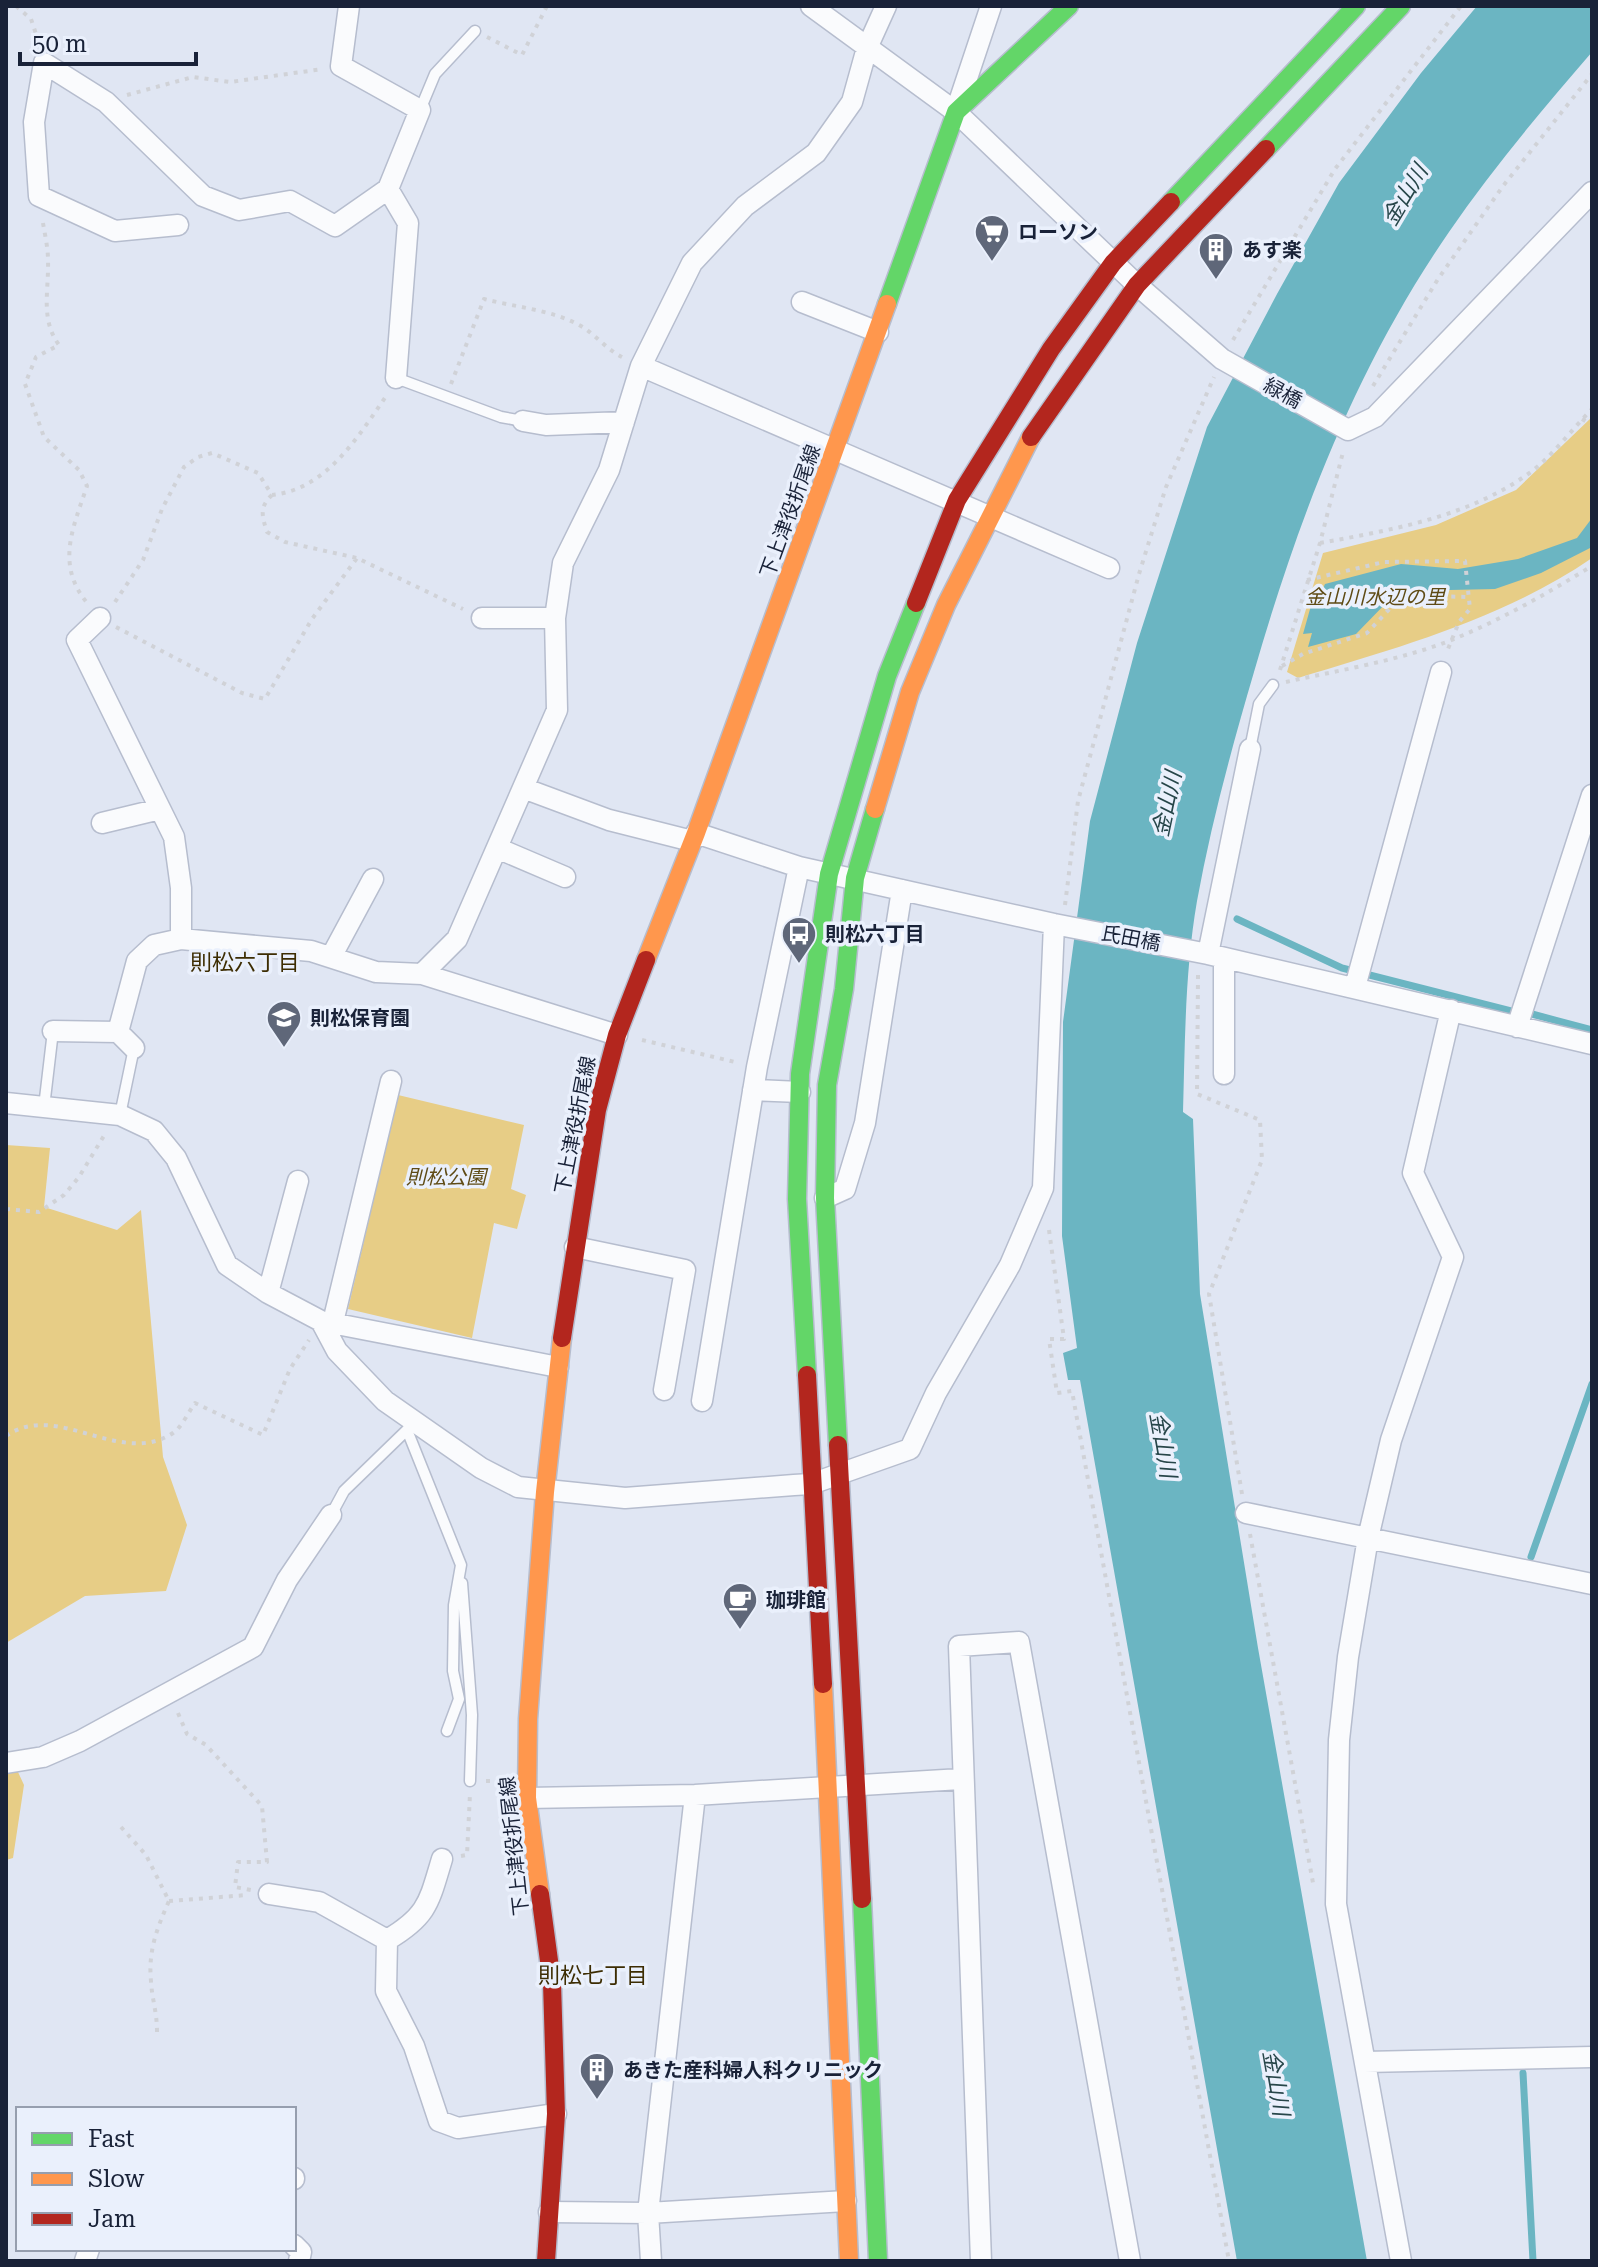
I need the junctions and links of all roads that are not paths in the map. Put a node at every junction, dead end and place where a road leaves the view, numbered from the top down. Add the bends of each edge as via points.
1 (349, 6) edge
2 (811, 6) edge
3 (886, 6) edge
4 (991, 6) edge
5 (1069, 6) edge
6 (1356, 6) edge
7 (1401, 6) edge
8 (475, 31) road end
9 (867, 48) junction
10 (420, 110) junction
11 (956, 112) junction
12 (388, 189) junction
13 (1592, 192) edge
14 (178, 225) dead end
15 (1113, 263) junction
16 (1137, 285) junction
17 (802, 302) dead end
18 (878, 332) junction
19 (641, 366) junction
20 (396, 378) joint
21 (523, 421) joint
22 (624, 422) junction
23 (835, 451) junction
24 (957, 500) junction
25 (989, 515) junction
26 (1109, 568) dead end
27 (100, 618) road end
28 (482, 618) road end
29 (555, 618) junction
30 (1441, 672) dead end
31 (1273, 685) road end
32 (1250, 749) joint
33 (523, 788) junction
34 (1592, 795) edge
35 (160, 809) junction
36 (102, 823) dead end
37 (694, 837) junction
38 (497, 848) junction
39 (799, 867) junction
40 (829, 874) junction
41 (565, 877) dead end
42 (855, 878) junction
43 (373, 879) dead end
44 (902, 890) junction
45 (1058, 924) junction
46 (181, 939) junction
47 (1211, 955) junction
48 (331, 957) junction
49 (422, 974) junction
50 (1355, 987) junction
51 (1451, 1010) junction
52 (1517, 1027) junction
53 (53, 1031) joint
54 (118, 1032) junction
55 (625, 1036) junction
56 (1592, 1044) edge
57 (134, 1048) joint
58 (1224, 1074) dead end
59 (391, 1081) dead end
60 (753, 1090) junction
61 (800, 1092) junction
62 (6, 1103) edge
63 (44, 1107) junction
64 (120, 1115) junction
65 (298, 1181) dead end
66 (825, 1198) junction
67 (575, 1247) junction
68 (268, 1293) junction
69 (327, 1322) junction
70 (558, 1367) junction
71 (664, 1390) dead end
72 (702, 1401) dead end
73 (411, 1427) junction
74 (840, 1474) junction
75 (811, 1484) junction
76 (545, 1492) junction
77 (1246, 1513) road end
78 (331, 1515) joint
79 (1368, 1538) junction
80 (461, 1565) junction
81 (1592, 1584) edge
82 (447, 1731) dead end
83 (6, 1763) edge
84 (961, 1779) junction
85 (470, 1781) road end
86 (857, 1785) junction
87 (829, 1787) junction
88 (521, 1789) junction
89 (695, 1795) junction
90 (442, 1859) road end
91 (269, 1894) road end
92 (387, 1940) junction
93 (1592, 2057) edge
94 (1365, 2062) junction
95 (556, 2114) junction
96 (846, 2201) junction
97 (549, 2212) junction
98 (648, 2213) junction
99 (546, 2261) edge
100 (651, 2261) edge
101 (849, 2261) edge
102 (878, 2261) edge
103 (981, 2261) edge
104 (1130, 2261) edge
105 (1401, 2261) edge

1 - 10 street via 341,66
2 - 9 street, 緑橋
3 - 9 street
4 - 11 street
5 - 11 street, 下上津役折尾線
6 - 15 street
7 - 16 street
8 - 10 lane via 435,74
9 - 11 street, 緑橋
9 - 19 street via 852,102 816,153 745,206 692,263
10 - 12 street
11 - 15 street, 緑橋
11 - 18 street, 下上津役折尾線
12 - 14 street via 335,226 290,201 239,210 203,196 106,102 44,63 34,122 39,196 115,231
12 - 20 street via 408,223
13 - 16 street, 緑橋 via 1375,417 1348,430 1222,359
15 - 16 street, 緑橋
15 - 24 street via 1051,349
16 - 25 street via 1021,453
17 - 18 street
18 - 23 street, 下上津役折尾線
19 - 22 street
19 - 23 street
20 - 21 lane
21 - 22 street
22 - 29 street via 609,470 563,563
23 - 24 street
23 - 37 street, 下上津役折尾線
24 - 25 street
24 - 40 street via 887,676
25 - 26 street
25 - 42 street via 910,692
27 - 35 street via 77,640
28 - 29 street
29 - 33 street via 557,710
30 - 50 street
31 - 32 lane via 1259,704
32 - 47 street
33 - 37 street, 氏田橋 via 609,820
33 - 38 street
34 - 52 street
35 - 36 street
35 - 46 street via 174,837
37 - 39 street, 氏田橋
37 - 55 street, 下上津役折尾線
38 - 41 street
38 - 49 street via 457,939
39 - 40 street, 氏田橋
39 - 60 street
40 - 42 street, 氏田橋
40 - 61 street
42 - 44 street, 氏田橋
42 - 66 street via 827,1085
43 - 48 street
44 - 45 street, 氏田橋
44 - 66 street via 865,1123 845,1189
45 - 47 street, 氏田橋
45 - 74 street via 1043,1188 1010,1265 910,1449
46 - 48 street
46 - 54 street via 154,945 137,961
47 - 50 street, 氏田橋
47 - 58 street
48 - 49 street via 376,972
49 - 55 street
50 - 51 street, 氏田橋
51 - 52 street, 氏田橋
51 - 79 street via 1413,1173 1453,1257 1391,1440
52 - 56 street, 氏田橋
53 - 54 street
53 - 63 lane
54 - 57 street
55 - 67 street, 下上津役折尾線 via 597,1110
57 - 64 lane
59 - 69 street
60 - 61 street
60 - 72 street
61 - 75 street via 797,1199
62 - 63 street
63 - 64 street
64 - 68 street via 154,1131 176,1158 227,1265
65 - 68 street
66 - 74 street
67 - 70 street, 下上津役折尾線
67 - 71 street via 685,1270
68 - 69 street
69 - 70 street
69 - 73 street via 337,1351
70 - 76 street, 下上津役折尾線
73 - 76 street via 518,1487
73 - 78 lane via 344,1491
73 - 80 lane
74 - 75 street
74 - 86 street
75 - 76 street via 625,1498
75 - 87 street
76 - 88 street, 下上津役折尾線
77 - 79 street
78 - 83 street via 287,1580 253,1647 43,1757
79 - 81 street
79 - 94 street via 1339,1740 1336,1904
80 - 82 lane via 453,1671 459,1699
80 - 85 lane via 472,1715
84 - 86 street
84 - 103 street
84 - 104 street via 959,1646 1019,1642
86 - 87 street
86 - 102 street
87 - 89 street
87 - 96 street
88 - 89 street
88 - 95 street, 下上津役折尾線 via 552,1983
89 - 98 street
90 - 92 street via 426,1907 414,1924
91 - 92 street via 319,1902
92 - 95 street via 386,1991 414,2046 439,2121 458,2128
93 - 94 street
94 - 105 street
95 - 97 street, 下上津役折尾線
96 - 98 street
96 - 101 street
97 - 98 street
97 - 99 street, 下上津役折尾線
98 - 100 street

